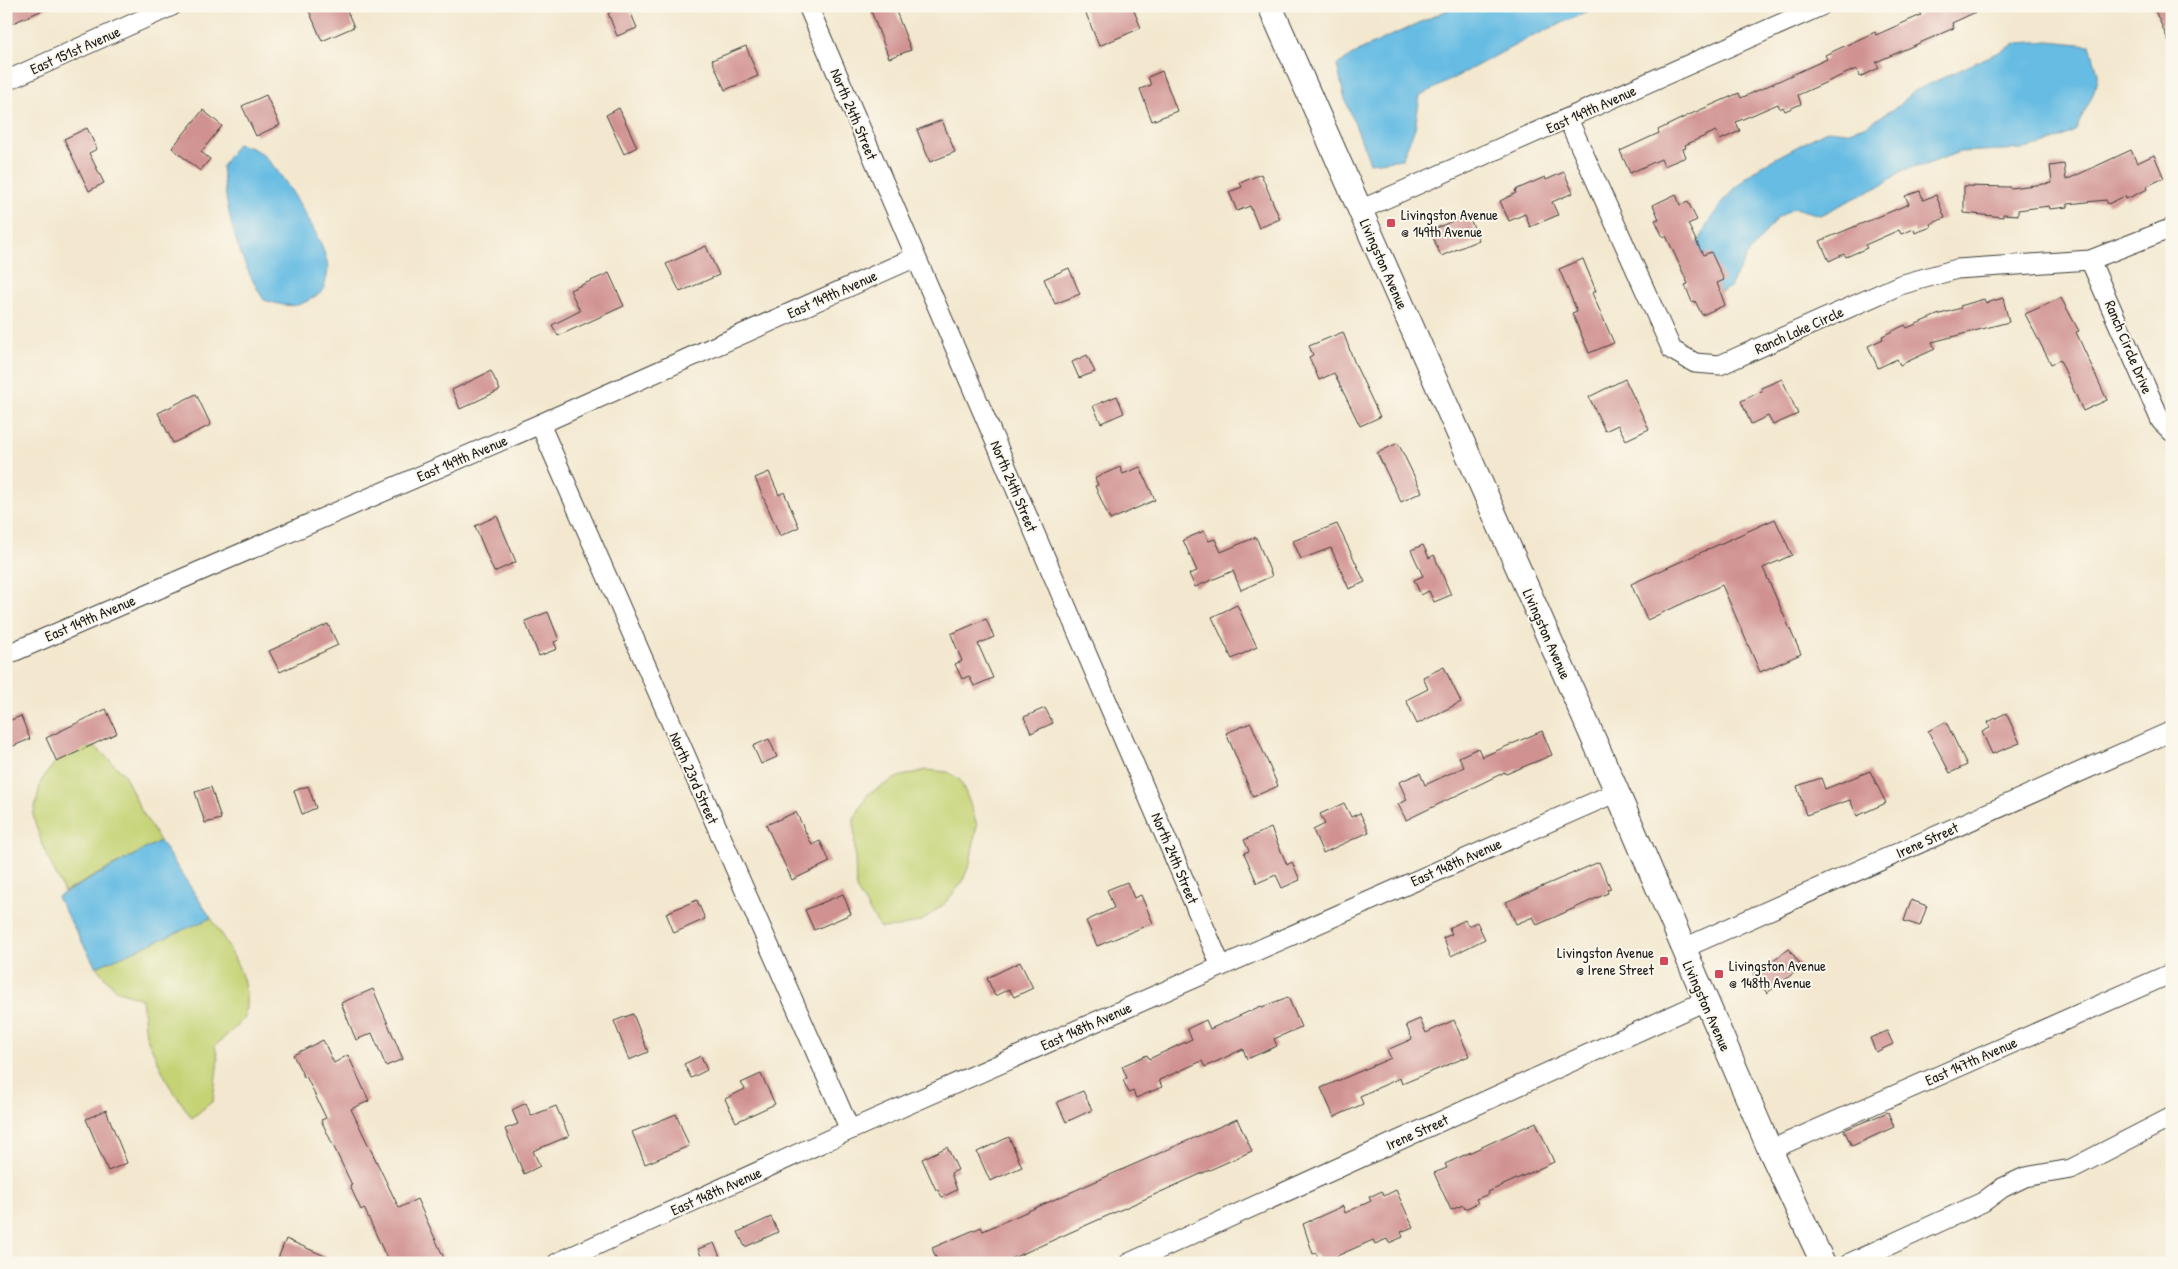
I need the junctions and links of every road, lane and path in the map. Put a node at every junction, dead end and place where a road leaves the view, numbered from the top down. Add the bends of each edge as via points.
1 (172, 6) edge
2 (808, 6) edge
3 (1270, 6) edge
4 (1821, 6) edge
5 (6, 81) edge
6 (1568, 120) junction
7 (1360, 210) junction
8 (2172, 228) edge
9 (916, 257) junction
10 (2090, 260) junction
11 (540, 424) junction
12 (2172, 432) edge
13 (6, 655) edge
14 (2172, 731) edge
15 (1616, 792) junction
16 (1682, 949) junction
17 (1222, 966) junction
18 (2172, 973) edge
19 (1705, 1001) junction
20 (2172, 1117) edge
21 (850, 1130) junction
22 (1770, 1150) junction
23 (557, 1263) edge
24 (1129, 1263) edge
25 (1823, 1263) edge
26 (1850, 1263) edge

1 - 5 street, East 151st Avenue
2 - 9 street, North 24th Street
3 - 7 street, Livingston Avenue
4 - 6 street, East 149th Avenue
6 - 7 street, East 149th Avenue
6 - 10 street, Ranch Lake Circle via 1672,350 1695,363 1720,365 1900,285 1957,269
7 - 15 street, Livingston Avenue
8 - 10 street, Ranch Lake Circle
9 - 11 street, East 149th Avenue
9 - 17 street, North 24th Street
10 - 12 street, Ranch Circle Drive via 2160,421
11 - 13 street, East 149th Avenue
11 - 21 street, North 23rd Street
14 - 16 street, Irene Street
15 - 16 street, Livingston Avenue
15 - 17 street, East 148th Avenue
16 - 19 street, Livingston Avenue
17 - 21 street, East 148th Avenue
18 - 22 street, East 147th Avenue
19 - 22 street, Livingston Avenue
19 - 24 street, Irene Street
20 - 26 street via 2071,1169 2025,1177 1983,1202
21 - 23 street, East 148th Avenue
22 - 25 street, Livingston Avenue

